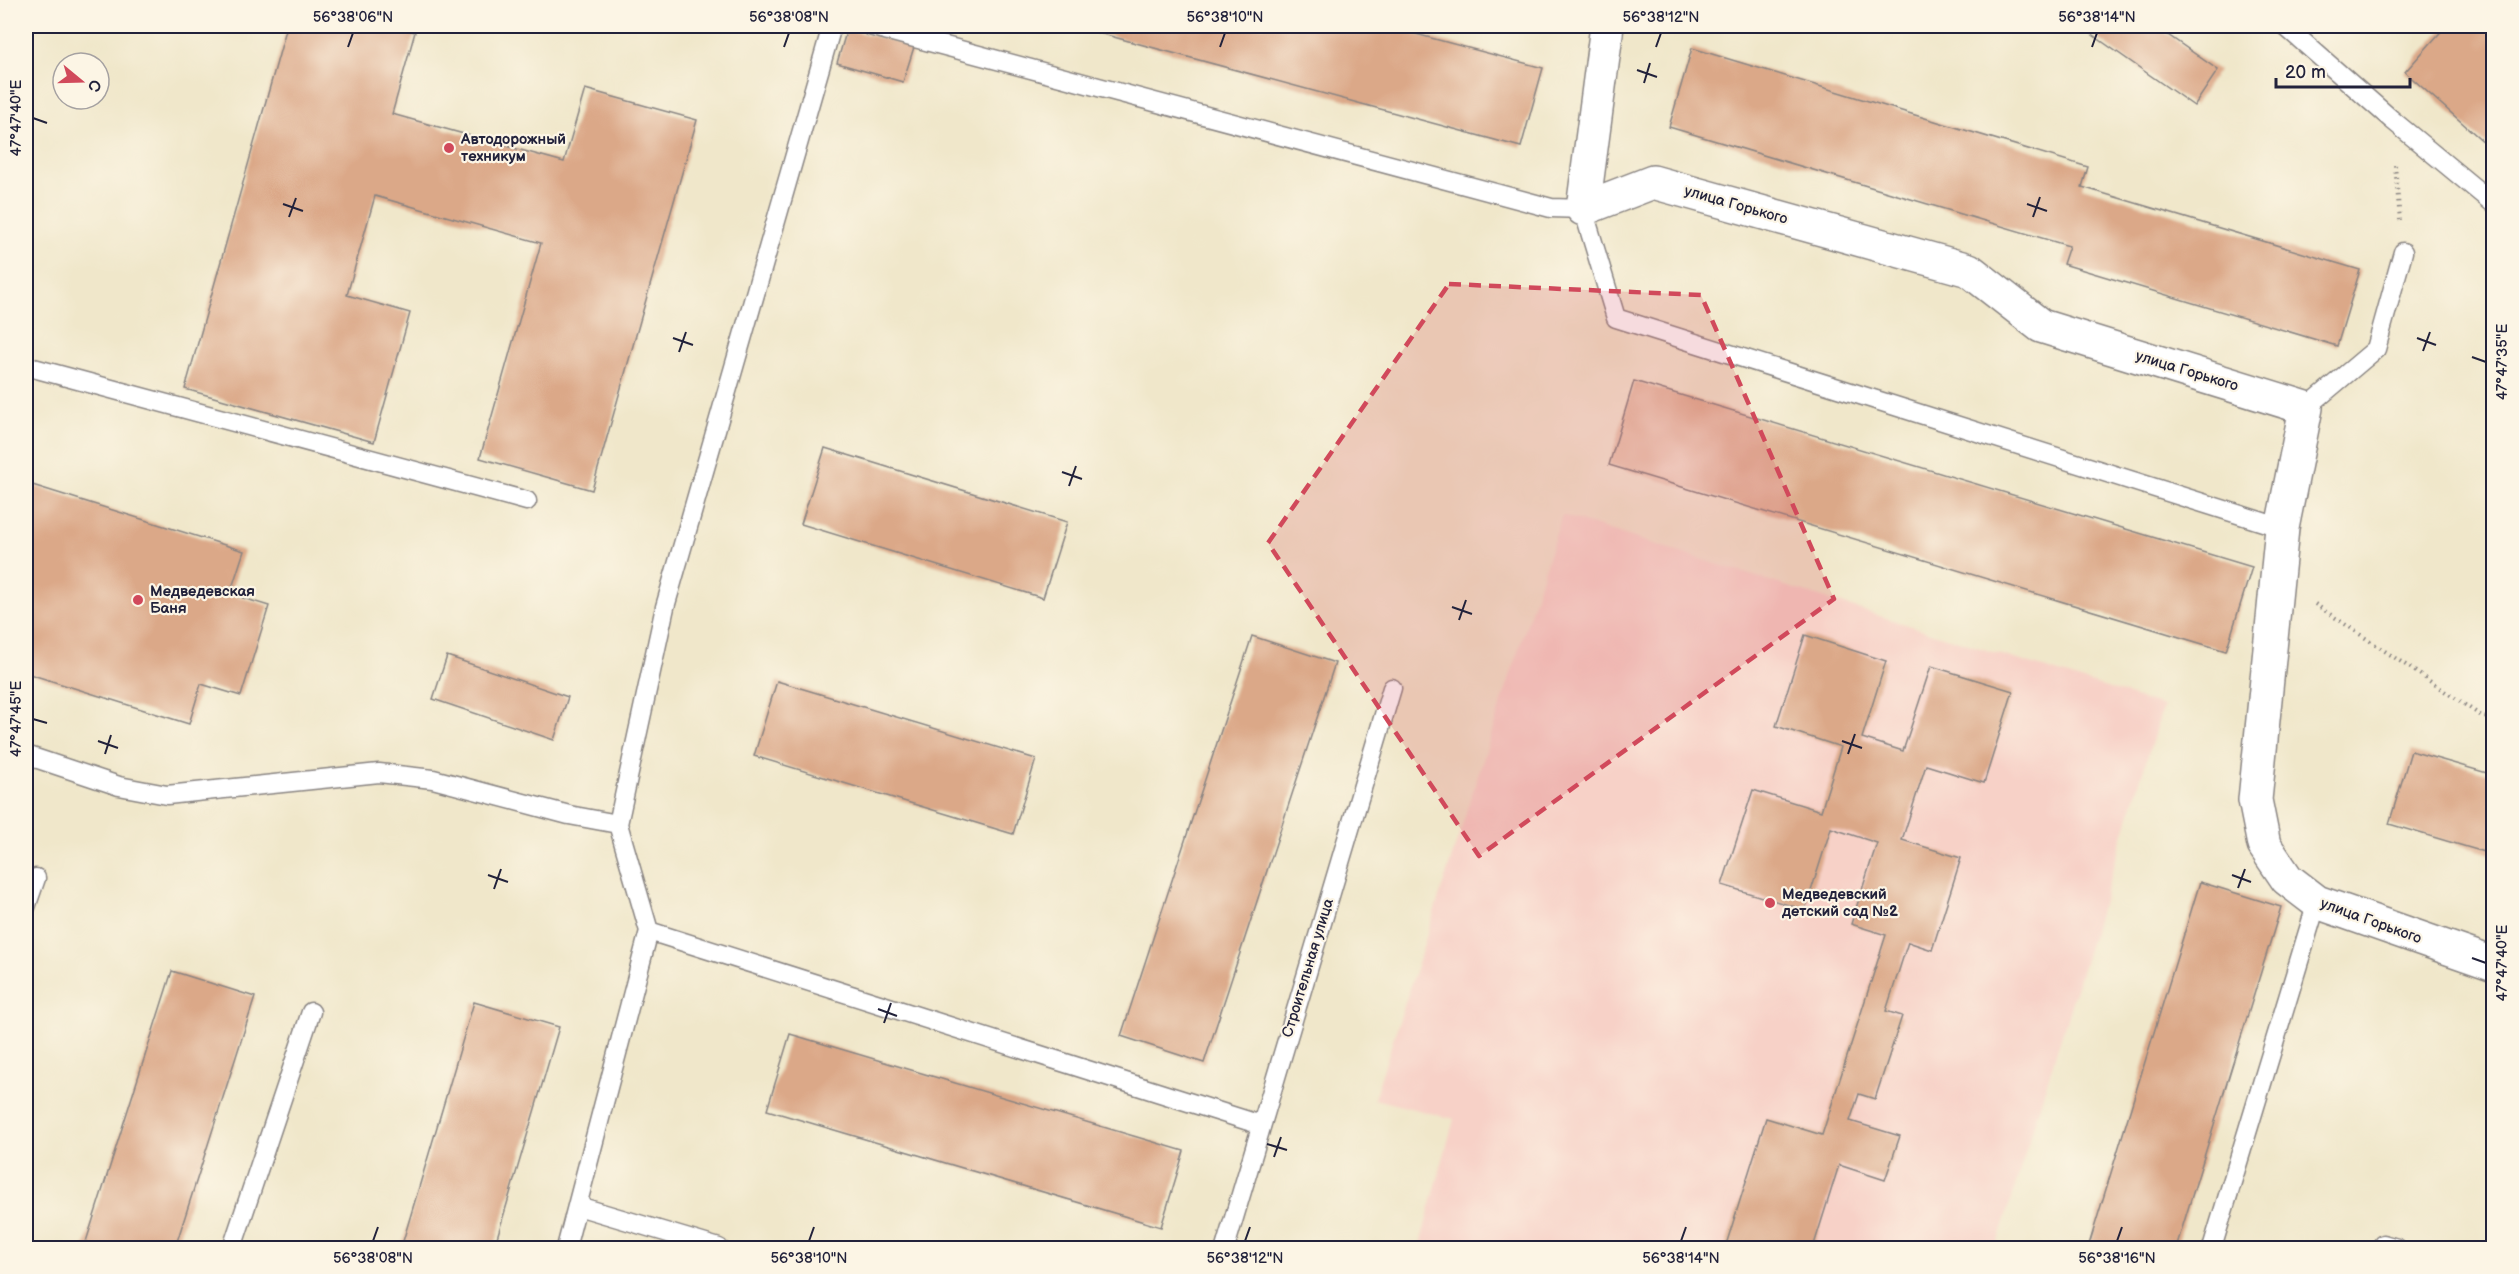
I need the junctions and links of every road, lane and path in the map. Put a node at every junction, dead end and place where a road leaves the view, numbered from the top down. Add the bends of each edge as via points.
1 (832, 26) edge
2 (870, 26) edge
3 (1606, 26) edge
4 (2297, 29) edge
5 (2391, 119) junction
6 (2493, 204) edge
7 (1582, 209) junction
8 (2403, 252) joint
9 (26, 366) edge
10 (2306, 408) junction
11 (527, 501) dead end
12 (2282, 528) junction
13 (2277, 579) junction
14 (1392, 688) dead end
15 (2493, 719) edge
16 (26, 754) edge
17 (618, 824) junction
18 (36, 878) dead end
19 (2317, 902) junction
20 (26, 907) edge
21 (649, 931) junction
22 (2493, 964) edge
23 (311, 1012) dead end
24 (1261, 1125) junction
25 (578, 1206) junction
26 (232, 1248) edge
27 (566, 1248) edge
28 (719, 1248) edge
29 (1224, 1248) edge
30 (2212, 1248) edge
31 (2381, 1248) edge
32 (2397, 1248) edge

1 - 17 lane via 665,607
2 - 7 lane via 1551,208
3 - 7 street
4 - 5 lane
5 - 6 lane
5 - 8 path
7 - 10 street, улица Горького via 1653,182 1969,270 2041,326
7 - 12 lane via 1616,318
8 - 10 lane via 2376,350
9 - 11 lane
10 - 12 street, улица Горького
12 - 13 street, улица Горького
13 - 15 path via 2483,717
13 - 19 street, улица Горького via 2255,800 2264,845 2287,879
14 - 24 lane, Строительная улица
16 - 17 lane via 119,786 167,795 379,773 433,779
17 - 21 lane
18 - 20 lane
19 - 22 street, улица Горького
19 - 30 lane
21 - 24 lane
21 - 25 lane
23 - 26 lane
24 - 29 lane, Строительная улица
25 - 27 lane
25 - 28 lane
31 - 32 lane via 2383,1244

